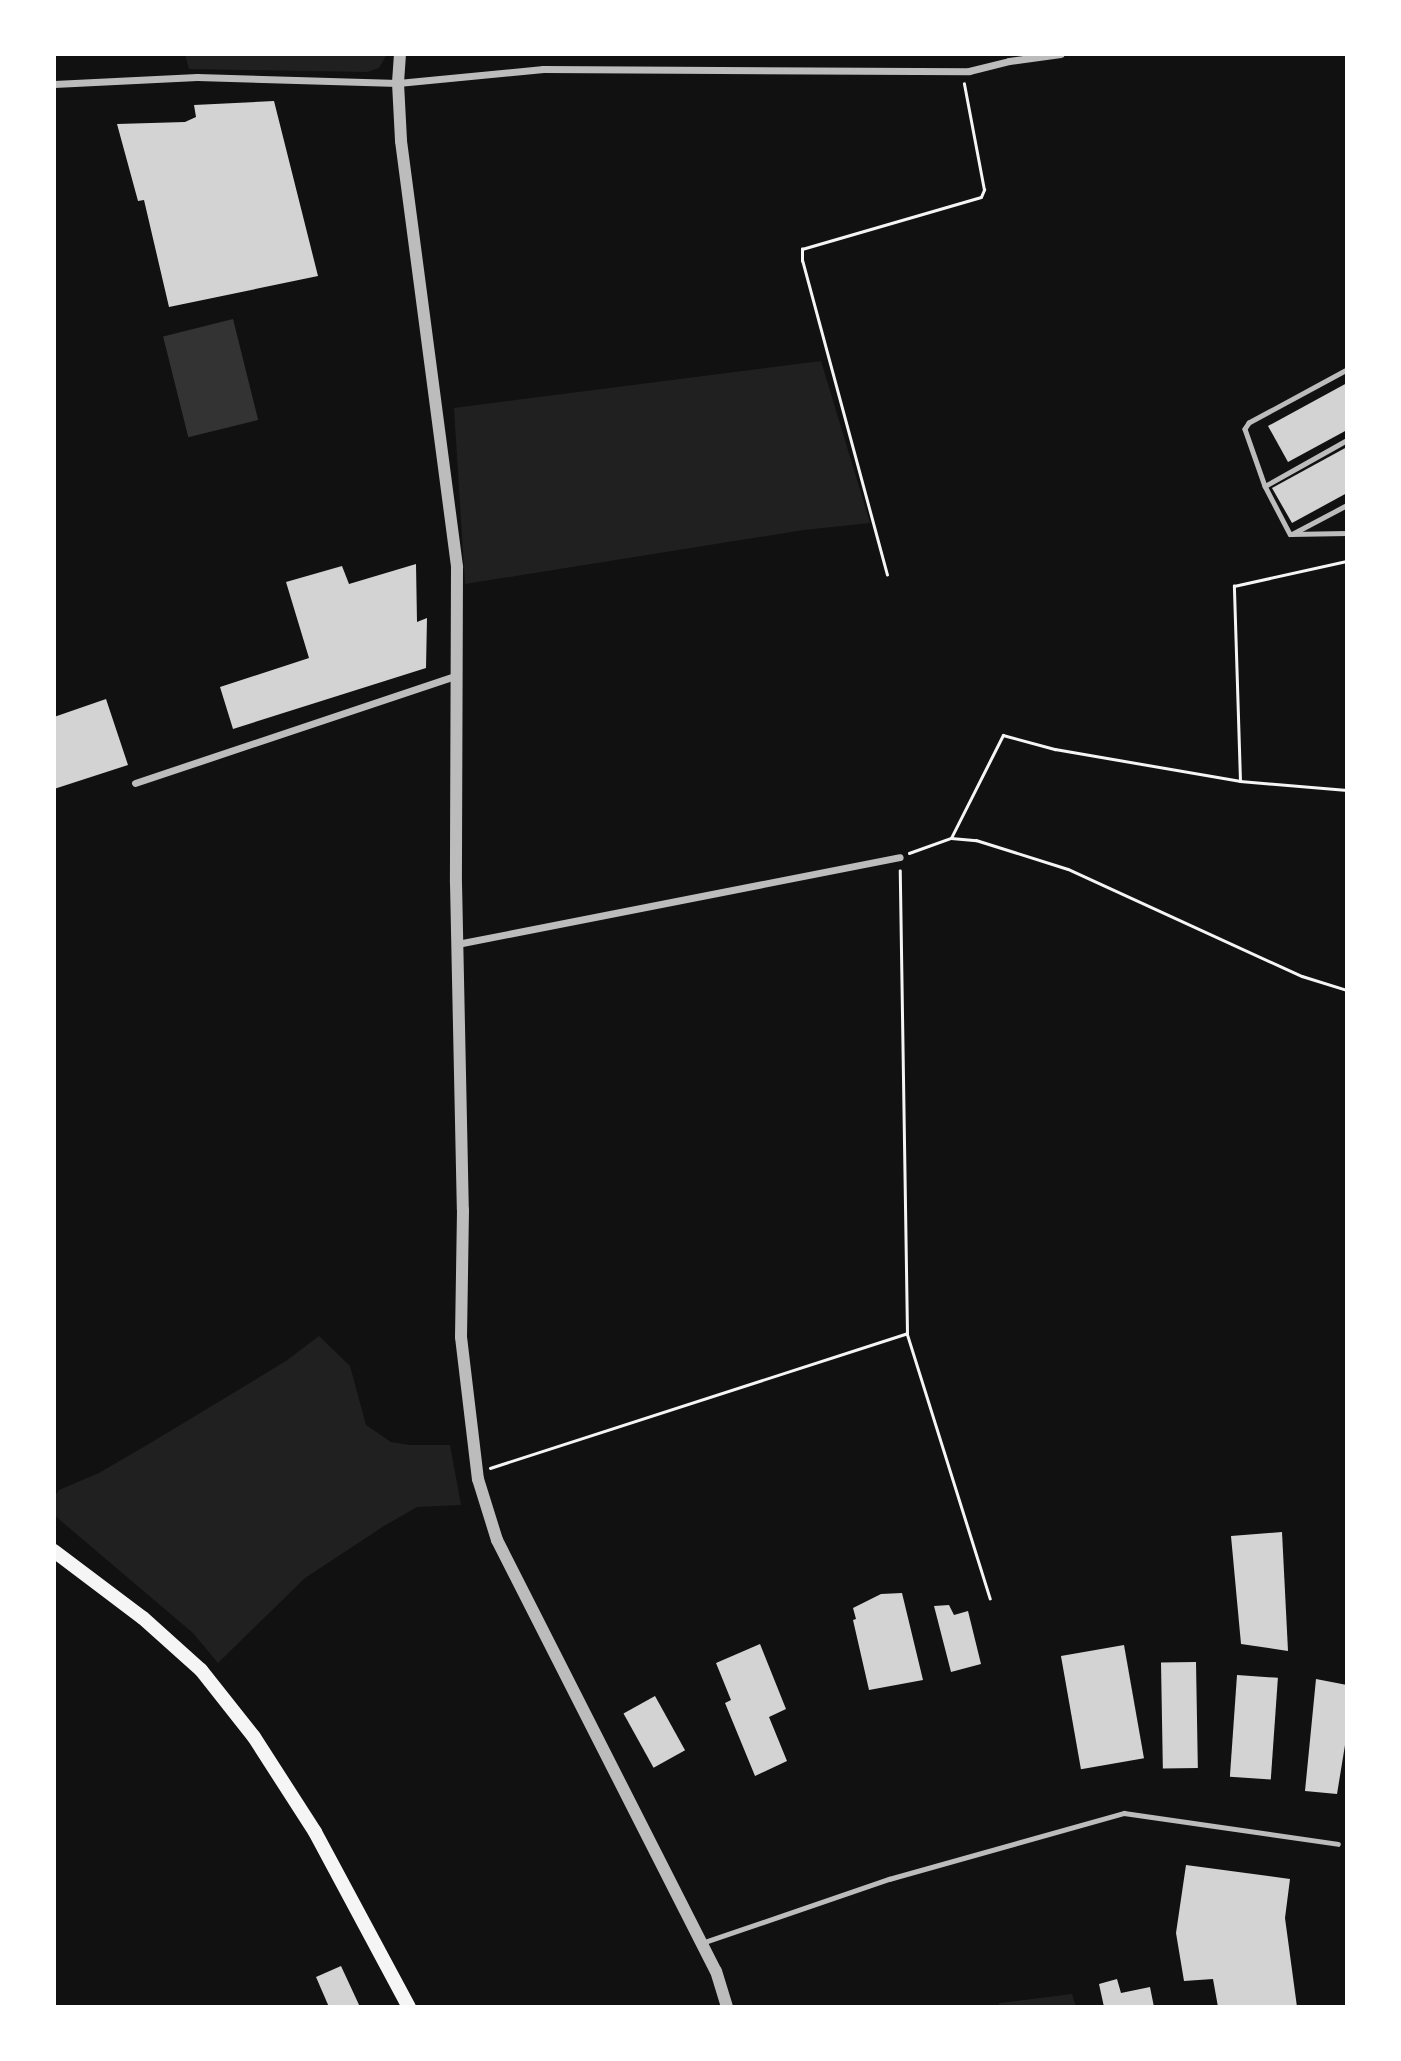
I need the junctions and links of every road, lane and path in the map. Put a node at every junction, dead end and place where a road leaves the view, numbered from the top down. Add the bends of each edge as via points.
1 (400, 54) edge
2 (1062, 54) edge
3 (961, 71) junction
4 (398, 83) junction
5 (54, 84) edge
6 (1347, 370) edge
7 (1347, 440) edge
8 (1265, 486) junction
9 (1347, 505) edge
10 (1347, 533) edge
11 (1290, 534) junction
12 (1347, 561) edge
13 (887, 575) dead end
14 (457, 675) junction
15 (1240, 781) junction
16 (135, 783) dead end
17 (1347, 790) edge
18 (951, 838) junction
19 (900, 857) junction
20 (457, 944) junction
21 (1347, 990) edge
22 (907, 1333) junction
23 (477, 1472) junction
24 (54, 1551) edge
25 (990, 1598) dead end
26 (1338, 1844) dead end
27 (702, 1943) junction
28 (409, 2007) edge
29 (727, 2007) edge

1 - 4 street
2 - 3 street
3 - 4 street via 543,69
3 - 13 path via 984,190 981,197 802,249
4 - 5 street via 197,77
4 - 14 street via 410,220 457,567
6 - 8 lane via 1249,423 1245,436
7 - 8 lane
8 - 11 lane
9 - 11 lane
10 - 11 lane
12 - 15 path via 1234,586
14 - 16 street
14 - 20 street
15 - 17 path
15 - 18 path via 1055,749 1003,735
18 - 19 path
18 - 21 path via 976,840 1068,869 1302,976
19 - 20 street
19 - 22 path
20 - 23 street via 461,1337
22 - 23 path
22 - 25 path
23 - 27 street via 497,1540
24 - 28 main road via 143,1618 201,1670 254,1737 315,1832
26 - 27 lane via 1124,1812 890,1879
27 - 29 street

